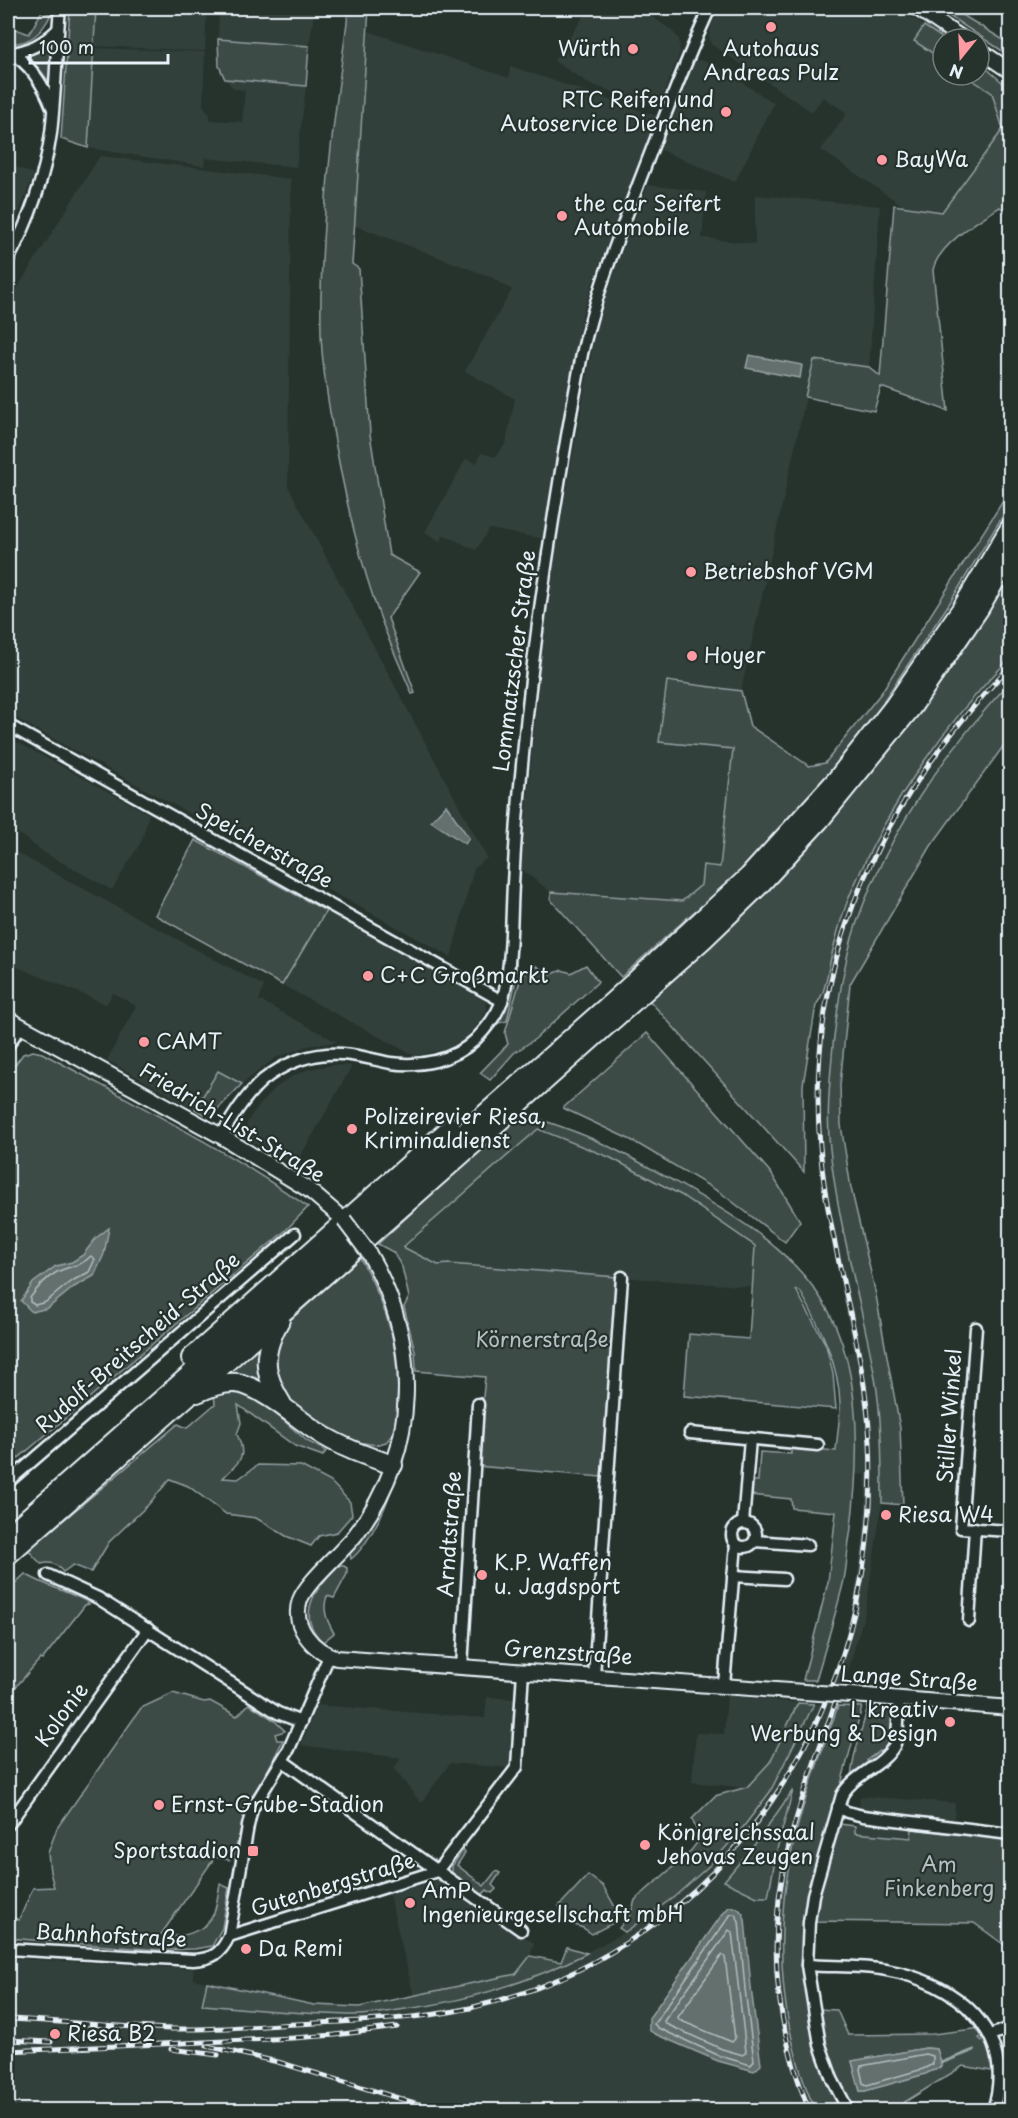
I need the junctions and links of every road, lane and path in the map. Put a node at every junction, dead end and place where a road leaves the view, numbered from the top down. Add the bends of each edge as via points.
1 (60, 8) edge
2 (710, 8) edge
3 (917, 8) edge
4 (945, 27) edge
5 (57, 30) junction
6 (9, 53) edge
7 (991, 58) edge
8 (1011, 71) edge
9 (53, 110) junction
10 (8, 260) edge
11 (1011, 528) edge
12 (1011, 555) edge
13 (8, 725) edge
14 (502, 1001) junction
15 (8, 1019) edge
16 (21, 1026) junction
17 (578, 1031) junction
18 (8, 1045) edge
19 (221, 1136) junction
20 (344, 1220) junction
21 (294, 1234) dead end
22 (622, 1277) dead end
23 (284, 1312) junction
24 (976, 1328) dead end
25 (184, 1399) junction
26 (282, 1404) junction
27 (478, 1404) dead end
28 (145, 1414) junction
29 (690, 1433) dead end
30 (750, 1439) junction
31 (818, 1444) dead end
32 (393, 1465) junction
33 (8, 1482) edge
34 (743, 1523) junction
35 (975, 1528) junction
36 (1011, 1531) edge
37 (8, 1535) edge
38 (755, 1541) junction
39 (736, 1544) junction
40 (808, 1545) dead end
41 (8, 1555) edge
42 (48, 1575) dead end
43 (733, 1576) junction
44 (784, 1579) dead end
45 (969, 1621) dead end
46 (148, 1629) junction
47 (329, 1656) junction
48 (462, 1667) junction
49 (523, 1671) junction
50 (594, 1676) junction
51 (724, 1685) junction
52 (804, 1692) joint
53 (899, 1700) junction
54 (1011, 1708) edge
55 (301, 1722) junction
56 (283, 1761) junction
57 (838, 1807) junction
58 (8, 1825) edge
59 (1011, 1834) edge
60 (437, 1871) junction
61 (521, 1930) dead end
62 (229, 1936) junction
63 (8, 1949) edge
64 (807, 1965) junction
65 (1011, 2028) edge
66 (993, 2034) junction
67 (848, 2110) edge
68 (993, 2110) edge

1 - 5 street
2 - 14 street, Lommatzscher Straße via 604,276 582,354 548,545 531,674
3 - 4 street
5 - 6 street via 35,45
5 - 9 street
6 - 9 street via 32,71
7 - 8 street
9 - 10 street via 42,172
11 - 17 highway via 938,644 836,780 748,876
12 - 23 highway via 912,707 819,821 758,887
13 - 14 street, Speicherstraße
14 - 19 street, Lommatzscher Straße via 489,1024 472,1042 448,1057 409,1064 326,1054 291,1063 263,1080 241,1104
15 - 16 street, Friedrich-List-Straße
16 - 18 street
16 - 19 street, Friedrich-List-Straße
17 - 20 highway via 552,1041
17 - 28 highway
19 - 20 street, Friedrich-List-Straße via 309,1190
20 - 28 highway via 170,1376 148,1401
20 - 32 street, Friedrich-List-Straße, bridge via 368,1252 392,1299 403,1342 406,1409
21 - 33 street, Rudolf-Breitscheid-Straße
22 - 50 street
23 - 25 highway
23 - 26 highway via 265,1357 274,1392
24 - 35 street, Stiller Winkel via 961,1528
25 - 26 highway via 223,1384 241,1384
25 - 41 highway
26 - 32 highway via 342,1446
27 - 48 street, Arndtstraße
28 - 37 highway
29 - 30 street
30 - 31 street
30 - 34 street
32 - 47 street, Friedrich-List-Straße via 367,1519 300,1600 300,1621 306,1637
34 - 38 street via 753,1527
34 - 39 street via 733,1530
35 - 36 street
35 - 45 street
38 - 39 street via 748,1547
38 - 40 street
39 - 43 street
42 - 46 street via 87,1592
43 - 44 street
43 - 51 street
46 - 55 street via 278,1713
46 - 58 street, Kolonie
47 - 48 street, Grenzstraße
47 - 55 street
48 - 49 street, Grenzstraße
49 - 50 street, Grenzstraße
49 - 60 street, Gutenbergstraße via 517,1767
50 - 51 street, Grenzstraße
51 - 52 street, Grenzstraße
52 - 53 street, Lange Straße, bridge
53 - 54 street, Lange Straße
53 - 57 street via 895,1745 848,1785
55 - 56 street
56 - 60 street
56 - 62 street via 252,1809
57 - 59 street via 862,1816
57 - 64 street via 811,1907
60 - 61 street
60 - 62 street, Gutenbergstraße
62 - 63 street, Bahnhofstraße via 212,1957 193,1960
64 - 66 street via 886,1970 934,1984 964,2002
64 - 67 street via 820,2045
65 - 66 street
66 - 68 street via 1002,2064

